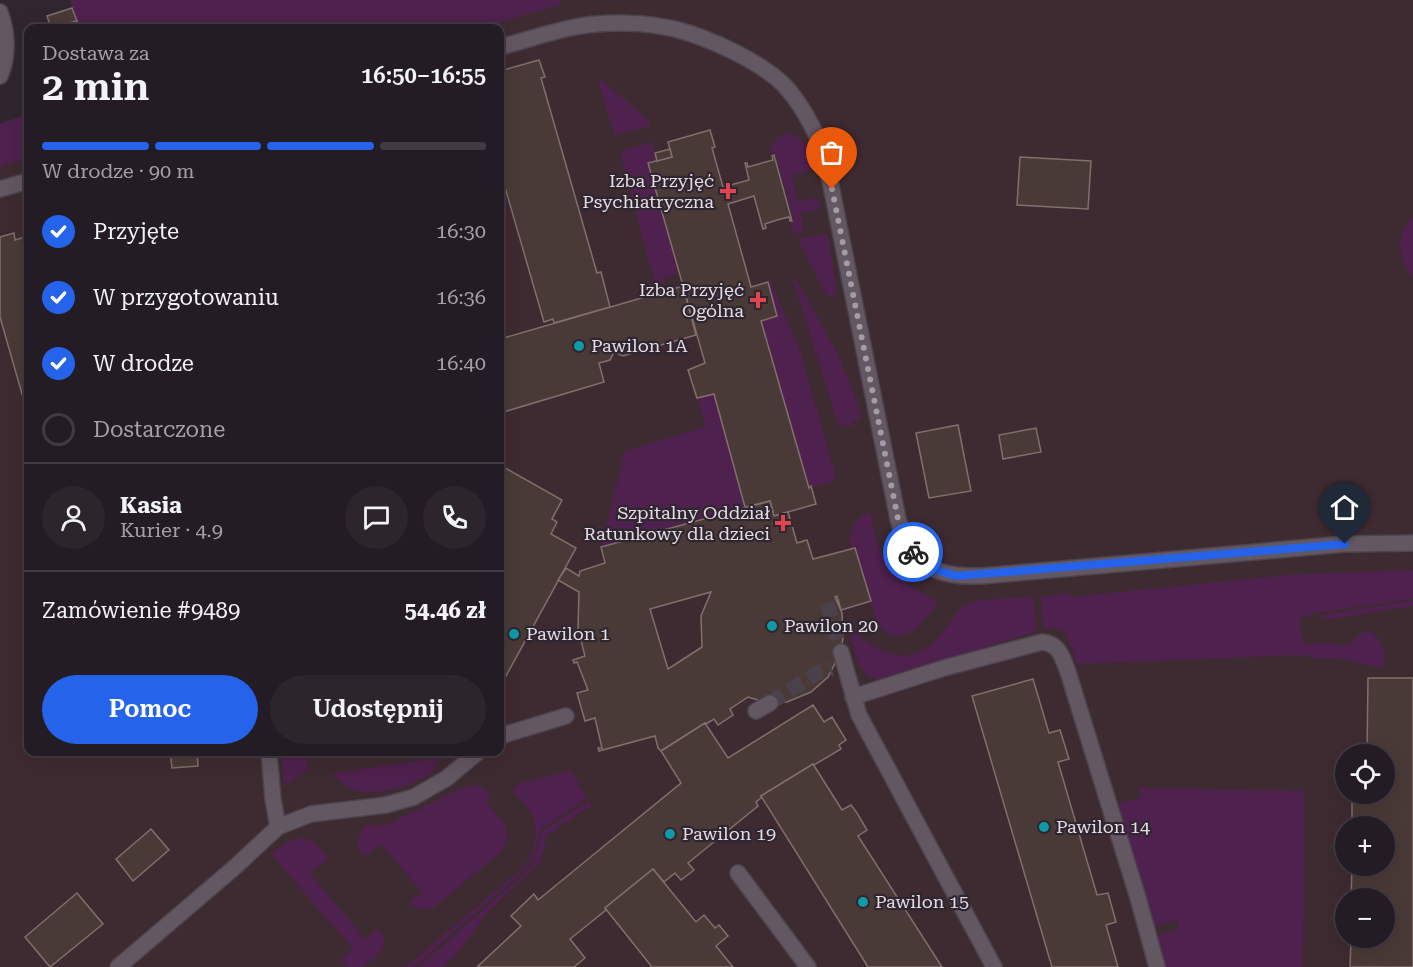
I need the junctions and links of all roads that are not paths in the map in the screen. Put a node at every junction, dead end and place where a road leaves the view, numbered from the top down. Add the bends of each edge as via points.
1 (0, 12) edge
2 (504, 46) edge
3 (0, 76) edge
4 (24, 182) edge
5 (0, 189) edge
6 (1413, 543) edge
7 (839, 663) tunnel mouth
8 (853, 698) junction
9 (770, 703) tunnel mouth
10 (756, 711) dead end
11 (566, 716) dead end
12 (504, 735) edge
13 (269, 756) edge
14 (473, 756) edge
15 (278, 827) junction
16 (738, 873) dead end
17 (118, 967) edge
18 (808, 967) edge
19 (994, 967) edge
20 (1157, 967) edge

1 - 3 street via 6,44
2 - 6 street via 576,27 626,23 674,29 752,62 783,85 807,116 824,151 898,519 906,544 924,564 957,576 982,576 1345,544
4 - 5 street
7 - 8 street
8 - 19 street
8 - 20 street via 977,659 1042,642 1052,643 1060,651 1068,672
9 - 10 street
11 - 12 street
13 - 15 street
14 - 15 street via 447,778 414,797 386,805 311,814
15 - 17 street
16 - 18 street

